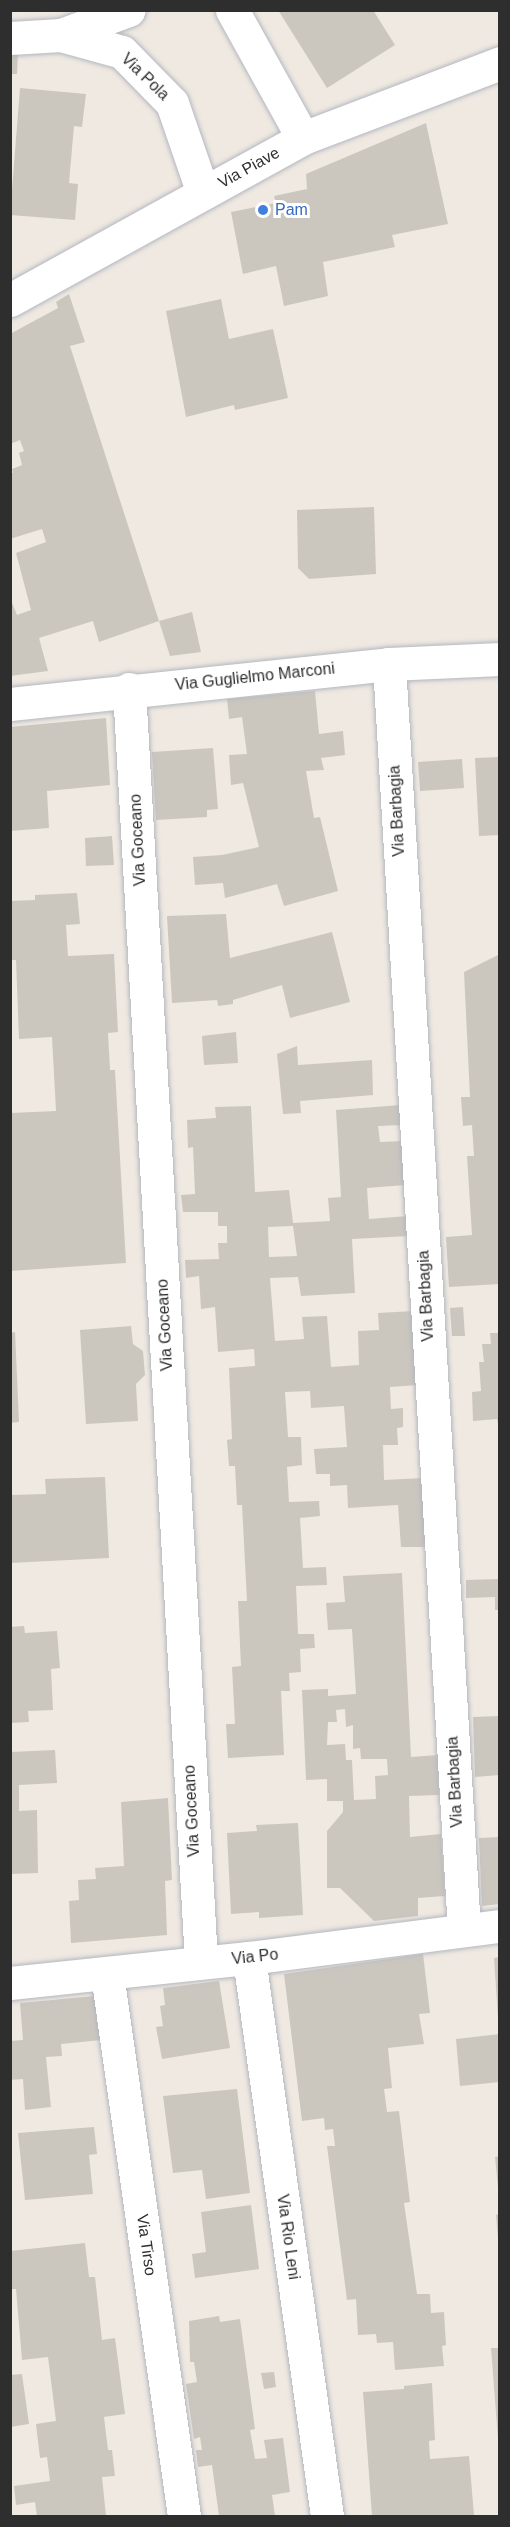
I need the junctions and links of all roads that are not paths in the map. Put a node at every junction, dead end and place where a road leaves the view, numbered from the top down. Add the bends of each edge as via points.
1 (129, 10) edge
2 (232, 10) edge
3 (61, 35) junction
4 (10, 38) edge
5 (500, 63) edge
6 (303, 138) junction
7 (203, 193) junction
8 (10, 300) edge
9 (500, 659) edge
10 (389, 664) junction
11 (129, 689) junction
12 (10, 704) edge
13 (500, 1926) edge
14 (464, 1929) junction
15 (249, 1958) junction
16 (201, 1962) junction
17 (107, 1974) junction
18 (10, 1983) edge
19 (184, 2517) edge
20 (327, 2517) edge

1 - 3 street, Via Pola
2 - 6 street
3 - 4 street, Via Pola
3 - 7 street, Via Pola via 122,52 172,103
5 - 6 street, Via Piave
6 - 7 street, Via Piave
7 - 8 street, Via Piave
9 - 10 street, Via Guglielmo Marconi
10 - 11 street, Via Guglielmo Marconi
10 - 14 street, Via Barbagia
11 - 12 street, Via Guglielmo Marconi
11 - 16 street, Via Goceano
13 - 14 street, Via Po
14 - 15 street, Via Po
15 - 16 street, Via Po
15 - 20 street, Via Rio Leni
16 - 17 street, Via Po
17 - 18 street, Via Po
17 - 19 street, Via Tirso

